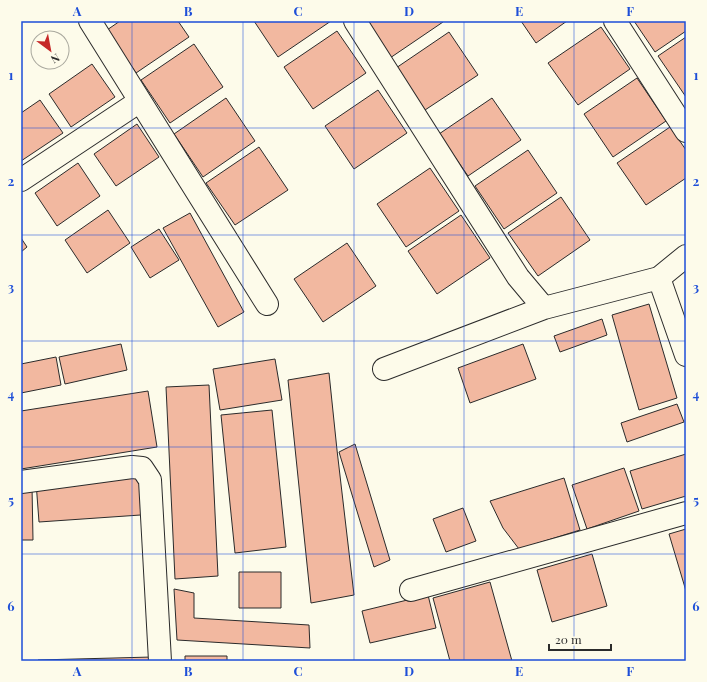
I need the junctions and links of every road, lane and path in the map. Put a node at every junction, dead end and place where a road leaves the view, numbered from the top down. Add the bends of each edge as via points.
1 (90, 21) edge
2 (355, 21) edge
3 (615, 21) edge
4 (140, 101) junction
5 (686, 131) edge
6 (21, 180) edge
7 (686, 256) edge
8 (660, 278) junction
9 (267, 304) dead end
10 (544, 308) junction
11 (686, 355) edge
12 (384, 369) dead end
13 (21, 482) edge
14 (686, 513) edge
15 (411, 590) dead end
16 (160, 661) edge

1 - 4 street
2 - 10 street via 518,277
3 - 5 street
4 - 6 street
4 - 9 street
7 - 8 street
8 - 10 street
8 - 11 street
10 - 12 street
13 - 16 street via 132,467 142,468 150,480
14 - 15 street

